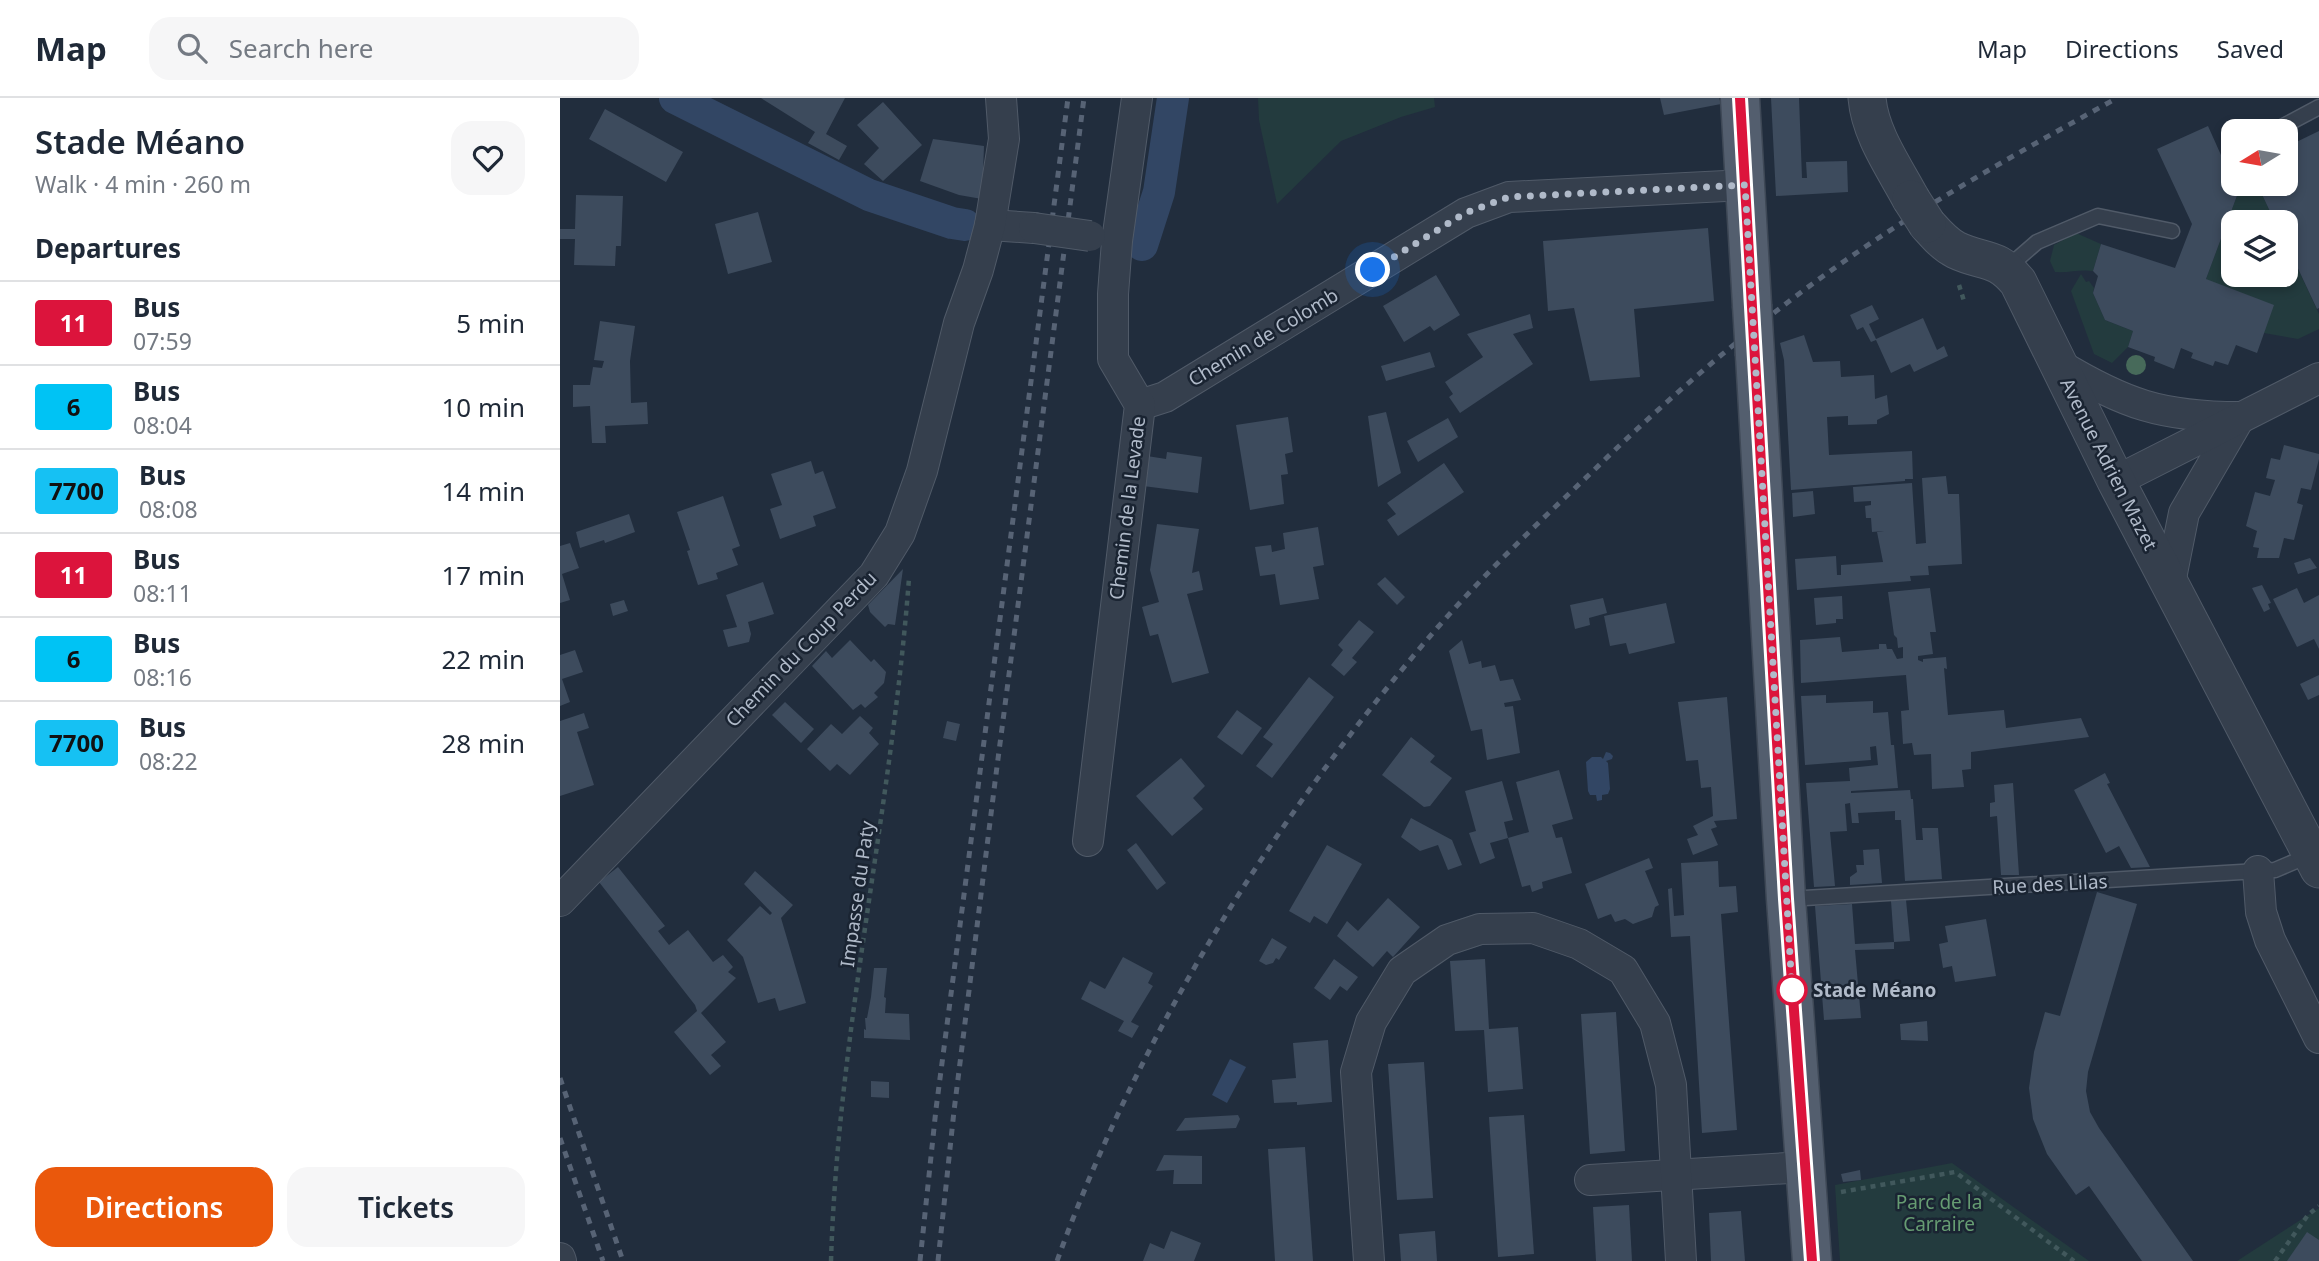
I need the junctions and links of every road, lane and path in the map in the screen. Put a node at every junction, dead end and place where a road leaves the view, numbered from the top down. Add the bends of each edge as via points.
1 (1001, 98) edge
2 (1137, 98) edge
3 (1740, 98) edge
4 (1867, 98) edge
5 (2319, 107) edge
6 (2296, 119) edge
7 (1745, 185) junction
8 (990, 225) junction
9 (2172, 231) dead end
10 (1103, 239) junction
11 (2007, 268) junction
12 (2058, 363) junction
13 (2319, 378) edge
14 (1140, 405) junction
15 (2239, 417) junction
16 (2116, 481) junction
17 (900, 533) junction
18 (2170, 583) junction
19 (1088, 841) dead end
20 (2315, 862) edge
21 (2258, 871) junction
22 (1786, 899) junction
23 (560, 901) edge
24 (2319, 1038) edge
25 (1677, 1175) junction
26 (1590, 1180) dead end
27 (1807, 1182) junction
28 (2319, 1206) edge
29 (831, 1261) edge
30 (1369, 1261) edge
31 (1681, 1261) edge
32 (1812, 1261) edge
33 (2074, 1261) edge
34 (2275, 1261) edge

1 - 8 street, Chemin du Coup Perdu via 1004,139
2 - 10 street, Chemin de la Levade
3 - 7 main road
4 - 11 street via 1876,132 1919,211 1943,242
5 - 6 lane
7 - 14 street, Chemin de Colomb via 1509,197 1465,213 1165,397
7 - 22 main road, bridge
8 - 10 street, bridge
8 - 17 street, Chemin du Coup Perdu via 959,323 922,471
9 - 11 lane via 2098,216 2037,242
10 - 14 street, Chemin de la Levade via 1112,294 1113,359
11 - 12 street, Avenue Adrien Mazet
12 - 15 street via 2138,405 2171,413
12 - 16 street, Avenue Adrien Mazet
13 - 15 street
14 - 19 street, Chemin de la Levade
15 - 16 street
15 - 18 street via 2184,513
16 - 18 street, Avenue Adrien Mazet
17 - 23 street, Chemin du Coup Perdu via 874,575
17 - 29 path, Impasse du Paty via 910,565 905,624 841,1105
18 - 20 street, Avenue Adrien Mazet
20 - 21 lane, Rue des Lilas
21 - 22 lane, Rue des Lilas
21 - 24 street via 2261,912 2270,940
22 - 27 main road
25 - 26 street
25 - 27 street
25 - 30 street via 1671,1085 1655,1023 1623,970 1579,944 1533,928 1480,929 1447,940 1402,971 1370,1023 1356,1072
25 - 31 street
27 - 32 main road
27 - 33 path via 1955,1172
28 - 34 path

